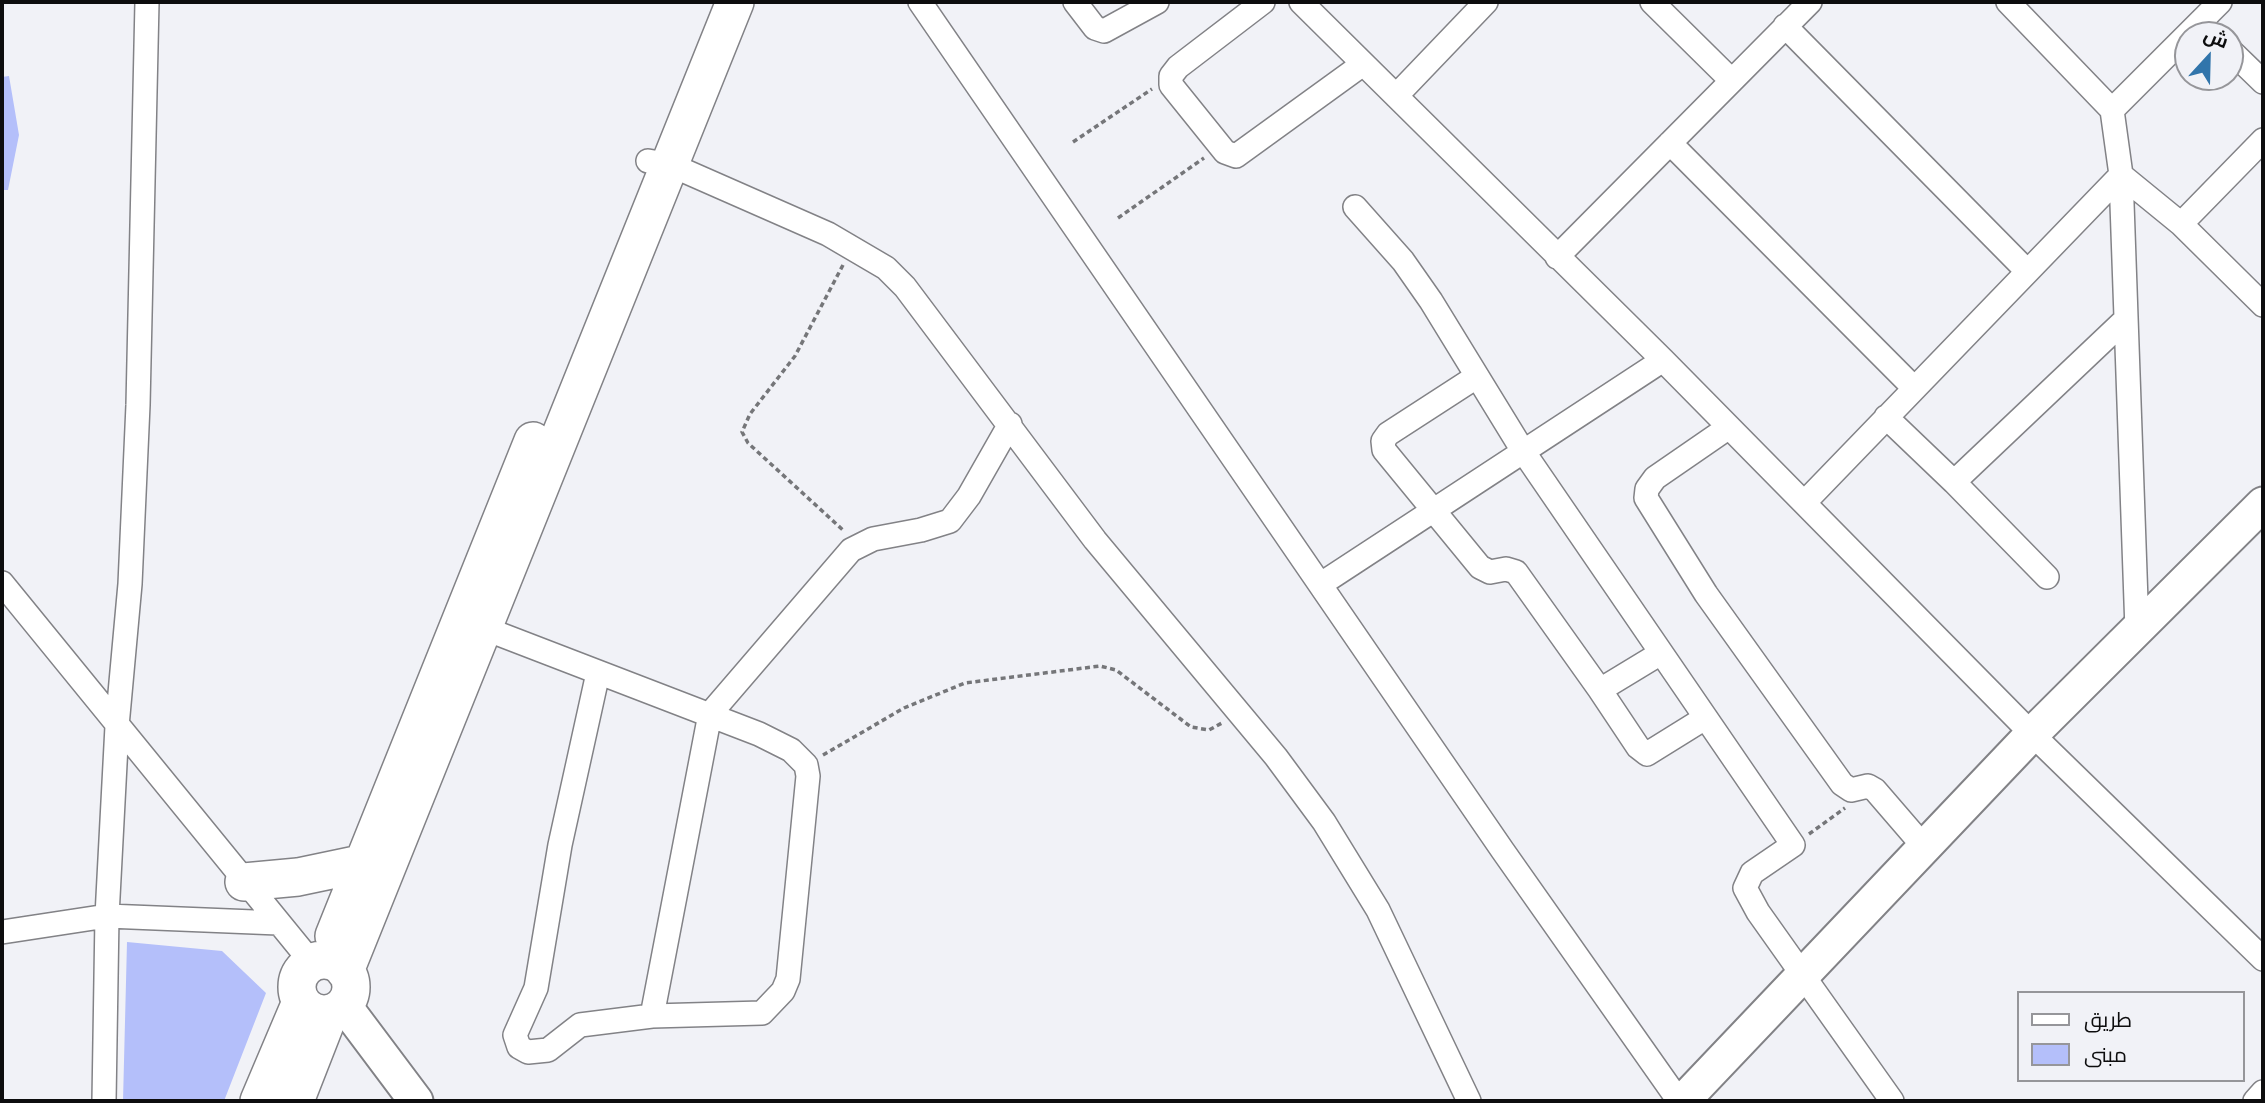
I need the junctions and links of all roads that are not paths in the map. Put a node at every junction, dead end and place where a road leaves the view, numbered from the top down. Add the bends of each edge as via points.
1 (147, 2) edge
2 (710, 2) edge
3 (735, 2) edge
4 (920, 2) edge
5 (1075, 2) edge
6 (1157, 2) edge
7 (1263, 2) edge
8 (1486, 2) edge
9 (1652, 2) edge
10 (1810, 2) edge
11 (2008, 2) edge
12 (2220, 2) edge
13 (1311, 5) edge
14 (2211, 21) edge
15 (1786, 26) junction
16 (2174, 57) edge
17 (1363, 64) junction
18 (2244, 64) edge
19 (1731, 80) junction
20 (2263, 82) edge
21 (1396, 96) junction
22 (2112, 110) junction
23 (2263, 140) edge
24 (1670, 143) junction
25 (660, 163) junction
26 (2121, 175) junction
27 (1355, 207) dead end
28 (2181, 224) junction
29 (1557, 257) junction
30 (2026, 271) junction
31 (2263, 305) edge
32 (2126, 319) junction
33 (1663, 360) junction
34 (1476, 377) junction
35 (1914, 388) junction
36 (1886, 417) junction
37 (1010, 424) junction
38 (1729, 427) junction
39 (1523, 451) junction
40 (1954, 482) junction
41 (1804, 503) junction
42 (2263, 504) edge
43 (1435, 509) junction
44 (2047, 577) dead end
45 (2, 583) edge
46 (1321, 584) junction
47 (473, 624) junction
48 (2137, 630) junction
49 (1661, 653) junction
50 (598, 673) junction
51 (1600, 690) junction
52 (709, 714) junction
53 (1705, 718) junction
54 (117, 726) junction
55 (2032, 734) junction
56 (1925, 848) junction
57 (360, 864) junction
58 (244, 882) junction
59 (107, 916) junction
60 (278, 923) junction
61 (2, 932) edge
62 (2263, 960) edge
63 (1803, 974) junction
64 (326, 986) junction
65 (652, 1016) junction
66 (2263, 1092) edge
67 (104, 1101) edge
68 (259, 1101) edge
69 (295, 1101) edge
70 (416, 1101) edge
71 (1469, 1101) edge
72 (1681, 1101) edge
73 (1892, 1101) edge
74 (2255, 1101) edge

1 - 54 street via 137,419 130,584
2 - 25 main road
3 - 25 main road
4 - 46 street
5 - 6 street via 1095,28 1104,31
7 - 17 street via 1171,76 1171,85 1220,146 1236,156
8 - 21 street
9 - 19 street
10 - 15 street
11 - 22 street
12 - 14 street
13 - 17 street
15 - 19 street
15 - 30 street
16 - 22 street
17 - 21 street
18 - 20 street
19 - 24 street
21 - 29 street
22 - 26 street
23 - 28 street
24 - 29 street
24 - 35 street
25 - 37 street via 828,233 886,268
25 - 47 main road
26 - 28 street
26 - 30 street
26 - 32 street
27 - 34 street via 1403,261
28 - 31 street
29 - 33 street
30 - 35 street
32 - 40 street
32 - 48 street
33 - 38 street
33 - 39 street
34 - 39 street
34 - 43 street via 1383,441 1384,450
35 - 36 street
36 - 40 street
36 - 41 street
37 - 52 street via 950,521 859,544
37 - 71 street via 1095,540 1284,768 1353,867
38 - 41 street
38 - 56 street via 1655,478 1646,498 1706,594 1842,784 1855,790 1868,786 1875,790
39 - 43 street
39 - 49 street
40 - 44 street
41 - 55 street
42 - 48 street
43 - 46 street
43 - 51 street via 1484,571 1516,572
45 - 54 street
46 - 72 street
47 - 50 street
47 - 57 main road
47 - 64 main road
48 - 55 street
49 - 51 street
49 - 53 street
50 - 52 street
50 - 65 street via 560,845 536,988 516,1029 516,1041 523,1051 544,1052 580,1025
51 - 53 street via 1647,754
52 - 65 street
52 - 65 street via 791,750 806,765 789,966 783,991 762,1013
53 - 63 street via 1793,845 1752,873 1745,888
54 - 58 street
54 - 59 street
55 - 56 street
55 - 62 street
56 - 63 street
57 - 58 main road
57 - 64 main road
58 - 60 street
59 - 60 street
59 - 61 street
59 - 67 street
60 - 64 street
63 - 72 street
63 - 73 street
64 - 68 main road
64 - 69 main road
64 - 70 street
66 - 74 street

